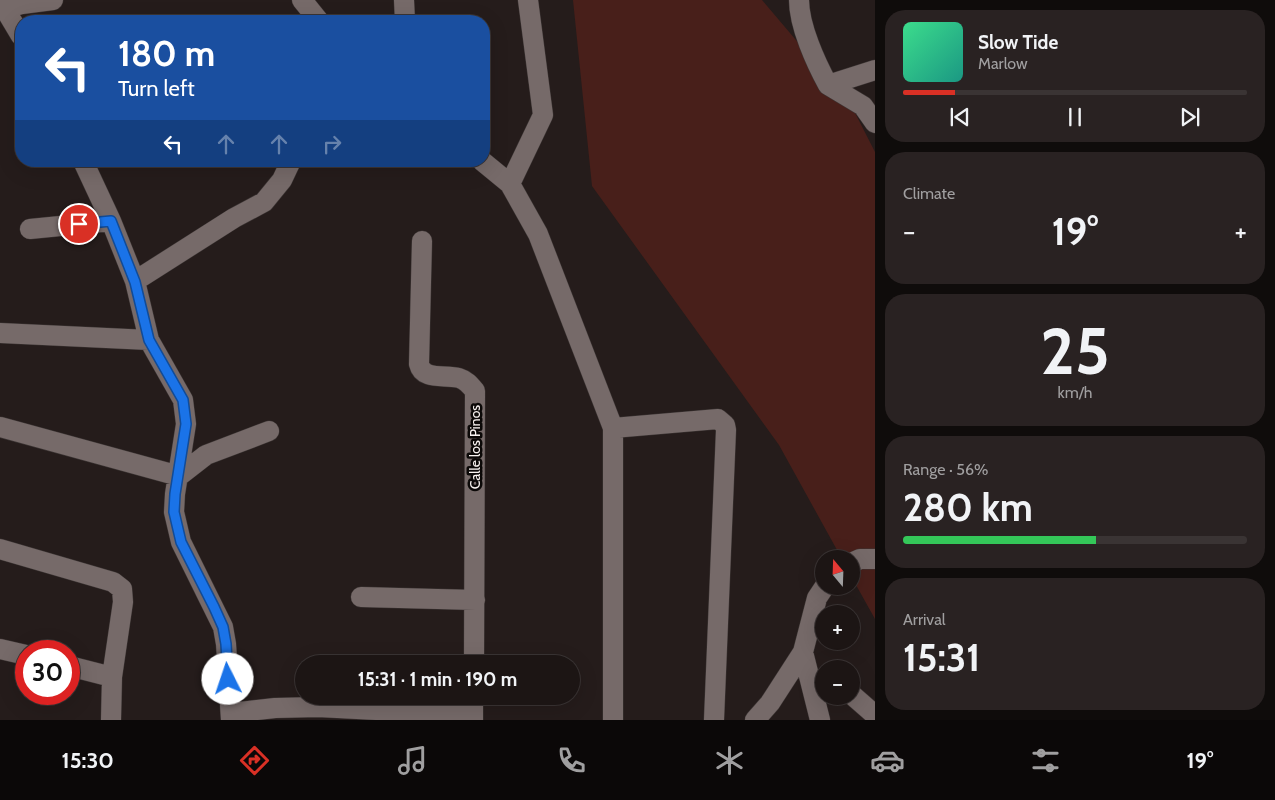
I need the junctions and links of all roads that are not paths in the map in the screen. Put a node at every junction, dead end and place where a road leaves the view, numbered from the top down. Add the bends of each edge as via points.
1 (53, 0) edge
2 (302, 0) edge
3 (404, 0) edge
4 (528, 0) edge
5 (799, 0) edge
6 (4, 4) edge
7 (314, 15) edge
8 (405, 15) edge
9 (15, 25) edge
10 (875, 70) edge
11 (828, 85) junction
12 (875, 123) edge
13 (86, 167) edge
14 (288, 167) edge
15 (489, 167) edge
16 (510, 184) junction
17 (111, 221) junction
18 (30, 228) dead end
19 (422, 241) dead end
20 (135, 282) junction
21 (0, 333) edge
22 (149, 340) junction
23 (0, 427) edge
24 (613, 428) junction
25 (269, 431) dead end
26 (179, 476) junction
27 (0, 549) edge
28 (860, 559) edge
29 (875, 559) edge
30 (820, 595) edge
31 (361, 597) dead end
32 (475, 600) junction
33 (0, 649) edge
34 (15, 652) edge
35 (803, 652) junction
36 (474, 655) edge
37 (815, 663) edge
38 (80, 669) edge
39 (112, 677) junction
40 (860, 702) edge
41 (473, 710) edge
42 (875, 715) edge
43 (231, 717) edge
44 (111, 720) edge
45 (613, 720) edge
46 (714, 720) edge
47 (755, 720) edge
48 (820, 720) edge

1 - 6 street
2 - 7 street
3 - 8 street
4 - 16 street via 543,115
5 - 11 street via 810,45
6 - 9 street
10 - 11 street
11 - 12 street via 863,106
13 - 17 street
14 - 20 street via 264,202
15 - 16 street
16 - 24 street via 538,234
17 - 18 street
17 - 20 street
19 - 32 street, Calle los Pinos via 420,370 425,374 460,378 475,391
20 - 22 street
21 - 22 street
22 - 26 street via 183,400 186,424
23 - 26 street
24 - 45 street
24 - 46 street via 718,420 725,425
25 - 26 street via 206,455
26 - 43 street via 174,512 181,542 223,627
27 - 39 street via 112,582 122,589
28 - 29 street
30 - 35 street
31 - 32 street
32 - 36 street, Calle los Pinos
33 - 34 street
35 - 37 street
35 - 47 street
35 - 48 street
38 - 39 street
39 - 44 street
40 - 42 street
41 - 43 street via 275,708

